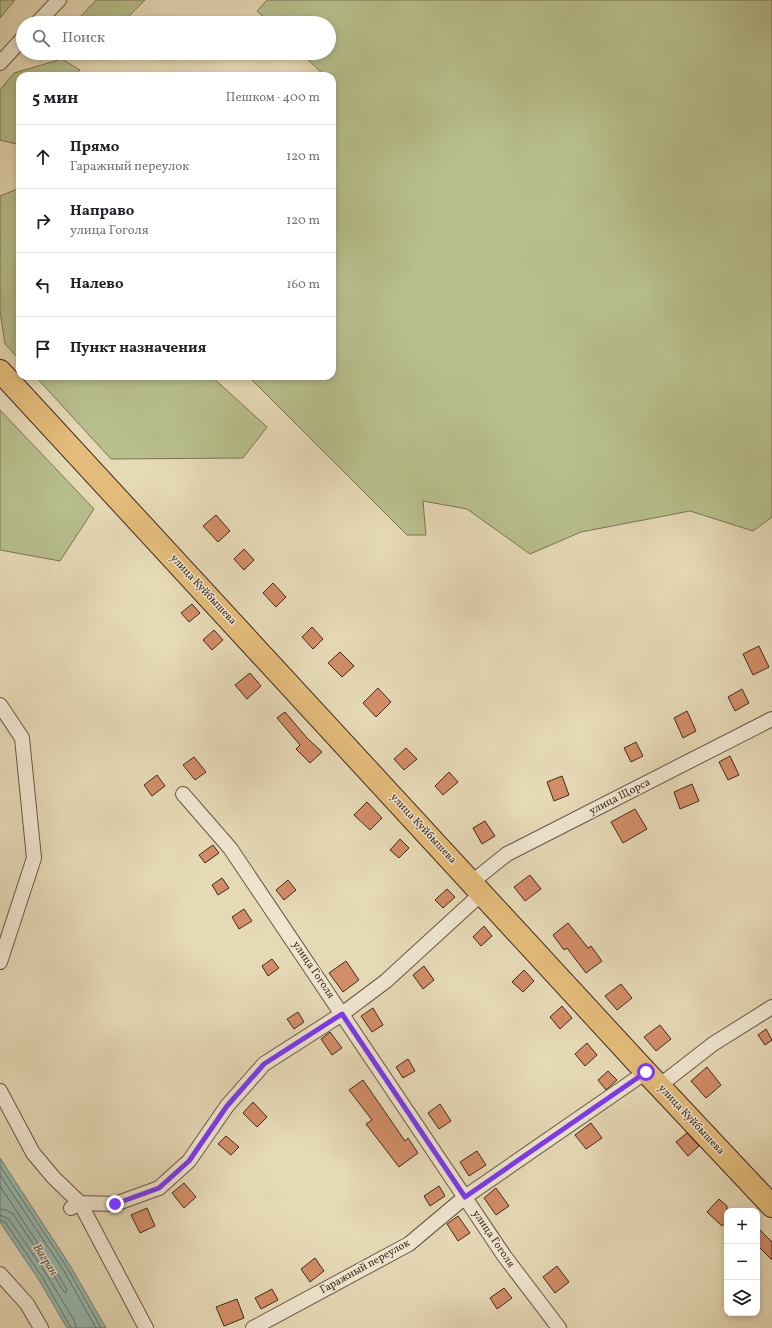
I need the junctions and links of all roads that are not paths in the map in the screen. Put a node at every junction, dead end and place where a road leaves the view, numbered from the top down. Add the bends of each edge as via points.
1 (59, 0) edge
2 (44, 16) edge
3 (16, 46) edge
4 (0, 64) edge
5 (0, 371) edge
6 (0, 705) edge
7 (772, 719) edge
8 (183, 794) dead end
9 (477, 888) junction
10 (0, 962) edge
11 (772, 1008) edge
12 (342, 1014) junction
13 (653, 1079) junction
14 (0, 1092) edge
15 (465, 1197) junction
16 (76, 1205) junction
17 (772, 1206) edge
18 (0, 1274) edge
19 (41, 1328) edge
20 (146, 1328) edge
21 (253, 1328) edge
22 (559, 1328) edge

1 - 2 street
3 - 4 street
5 - 9 highway, улица Куйбышева
6 - 10 street via 22,738 34,858
7 - 9 street, улица Щорса via 507,854
8 - 12 street, улица Гоголя via 230,848
9 - 12 street, улица Щорса via 386,981
9 - 13 highway, улица Куйбышева
11 - 13 street, Гаражный переулок
12 - 15 street, улица Гоголя
12 - 16 street, улица Щорса via 264,1064 227,1106 189,1161 159,1188 115,1204
13 - 15 street, Гаражный переулок
13 - 17 highway, улица Куйбышева
14 - 16 street via 33,1153
15 - 21 street, Гаражный переулок via 409,1244
15 - 22 street, улица Гоголя via 505,1257
16 - 20 street
18 - 19 street via 27,1304

